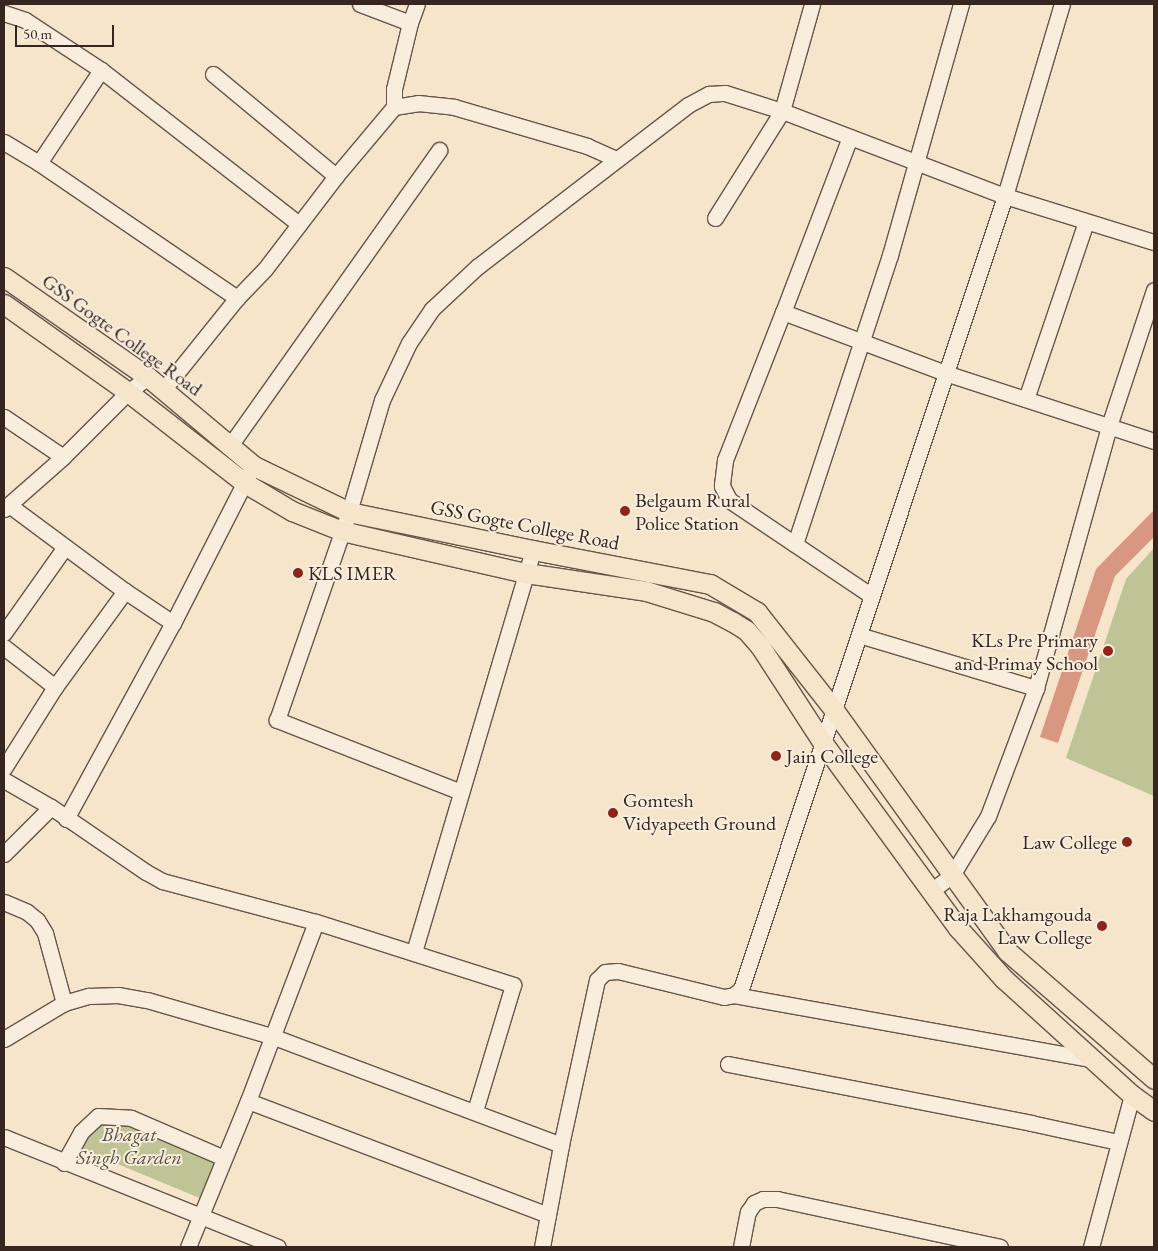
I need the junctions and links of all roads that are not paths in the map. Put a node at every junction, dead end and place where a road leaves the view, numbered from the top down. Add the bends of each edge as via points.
1 (360, 4) edge
2 (417, 4) edge
3 (812, 4) edge
4 (961, 4) edge
5 (1062, 4) edge
6 (4, 13) edge
7 (410, 23) junction
8 (101, 70) junction
9 (213, 74) dead end
10 (394, 107) junction
11 (782, 111) junction
12 (850, 137) junction
13 (4, 142) edge
14 (439, 150) dead end
15 (616, 159) junction
16 (916, 162) junction
17 (39, 163) junction
18 (336, 176) junction
19 (1005, 196) junction
20 (715, 218) dead end
21 (1086, 222) junction
22 (299, 224) junction
23 (1154, 242) edge
24 (4, 277) edge
25 (1154, 290) edge
26 (237, 298) junction
27 (4, 304) edge
28 (783, 312) junction
29 (860, 343) junction
30 (945, 373) junction
31 (148, 377) junction
32 (163, 390) junction
33 (128, 392) junction
34 (1026, 399) junction
35 (4, 417) edge
36 (1109, 426) junction
37 (1154, 441) edge
38 (229, 447) junction
39 (63, 457) junction
40 (254, 466) junction
41 (245, 483) junction
42 (6, 507) edge
43 (349, 512) junction
44 (342, 531) junction
45 (795, 544) junction
46 (65, 547) junction
47 (533, 550) junction
48 (526, 573) junction
49 (683, 578) junction
50 (125, 591) junction
51 (872, 596) junction
52 (678, 601) junction
53 (173, 623) junction
54 (4, 633) edge
55 (859, 635) junction
56 (4, 647) edge
57 (55, 687) junction
58 (1036, 688) junction
59 (834, 710) junction
60 (823, 743) junction
61 (4, 768) edge
62 (4, 780) edge
63 (461, 792) junction
64 (51, 807) junction
65 (66, 819) junction
66 (4, 854) edge
67 (952, 876) junction
68 (931, 891) junction
69 (4, 902) edge
70 (316, 922) junction
71 (414, 952) junction
72 (734, 995) junction
73 (64, 1003) junction
74 (274, 1036) junction
75 (4, 1039) edge
76 (1096, 1061) junction
77 (728, 1064) dead end
78 (1154, 1080) edge
79 (1132, 1095) junction
80 (248, 1101) junction
81 (475, 1111) junction
82 (1154, 1111) edge
83 (4, 1137) edge
84 (1118, 1142) junction
85 (561, 1145) junction
86 (224, 1158) junction
87 (64, 1163) junction
88 (548, 1215) junction
89 (200, 1217) junction
90 (188, 1247) edge
91 (278, 1247) edge
92 (542, 1247) edge
93 (741, 1247) edge
94 (1000, 1247) edge
95 (1091, 1247) edge

1 - 7 street
2 - 7 street
3 - 11 street
4 - 16 street
5 - 19 street
6 - 8 street via 25,20
7 - 10 street via 394,88
8 - 17 street
8 - 22 street
9 - 18 street
10 - 15 street via 418,103 454,107 587,146
10 - 18 street
11 - 12 street
11 - 15 street via 724,93 709,94 688,105
11 - 20 street
12 - 16 street
12 - 28 street
13 - 17 street
14 - 38 street
15 - 43 street via 477,267 432,309 409,343 382,400
16 - 19 street
16 - 29 street via 890,255
17 - 26 street
18 - 22 street
19 - 21 street
19 - 30 street
21 - 23 street
21 - 34 street
22 - 26 street
24 - 31 main road, GSS Gogte College Road
25 - 36 street
26 - 32 street
27 - 33 main road
28 - 29 street
28 - 45 street via 725,460 722,486 729,500
29 - 30 street
29 - 45 street
30 - 34 street
30 - 51 street
31 - 32 main road, GSS Gogte College Road
31 - 33 street
32 - 38 main road, GSS Gogte College Road
33 - 39 street
33 - 41 main road
34 - 36 street
35 - 39 street
36 - 37 street
36 - 58 street
38 - 40 main road, GSS Gogte College Road
39 - 42 street
40 - 41 street
40 - 43 main road, GSS Gogte College Road
41 - 44 main road via 292,510
41 - 53 street
42 - 46 street
43 - 44 street
43 - 47 main road, GSS Gogte College Road
44 - 48 main road
44 - 63 street via 276,720
45 - 51 street
46 - 50 street
46 - 54 street
47 - 48 street
47 - 49 main road, GSS Gogte College Road
48 - 52 main road via 646,591
48 - 63 street
49 - 52 main road
49 - 59 main road, GSS Gogte College Road via 710,584 757,612
50 - 53 street
50 - 57 street
51 - 55 street
52 - 60 main road via 714,612 746,630 760,646
53 - 65 street
55 - 58 street
55 - 59 street
56 - 57 street
57 - 61 street
58 - 67 street via 988,816
59 - 60 street
59 - 67 main road, GSS Gogte College Road
60 - 68 main road
60 - 72 street via 741,989
62 - 64 street
63 - 71 street
64 - 65 street
64 - 66 street
65 - 70 street via 162,882
67 - 68 street
67 - 78 main road, GSS Gogte College Road via 1007,951
68 - 76 main road via 958,928 1004,979
69 - 73 street via 27,912 40,926
70 - 71 street
70 - 74 street
71 - 81 street via 513,985
72 - 76 street
72 - 85 street via 724,997 618,971 605,972 597,980 592,999
73 - 74 street via 89,996 118,995 147,1000
73 - 75 street
74 - 80 street
74 - 81 street
76 - 79 main road
77 - 84 street via 1031,1122
79 - 82 main road
79 - 84 street
80 - 86 street
80 - 88 street
81 - 85 street
83 - 87 street
84 - 95 street
85 - 88 street
86 - 87 street via 131,1118 98,1116 82,1132
86 - 89 street
87 - 89 street
88 - 92 street
89 - 90 street
89 - 91 street
93 - 94 street via 748,1212 763,1198

